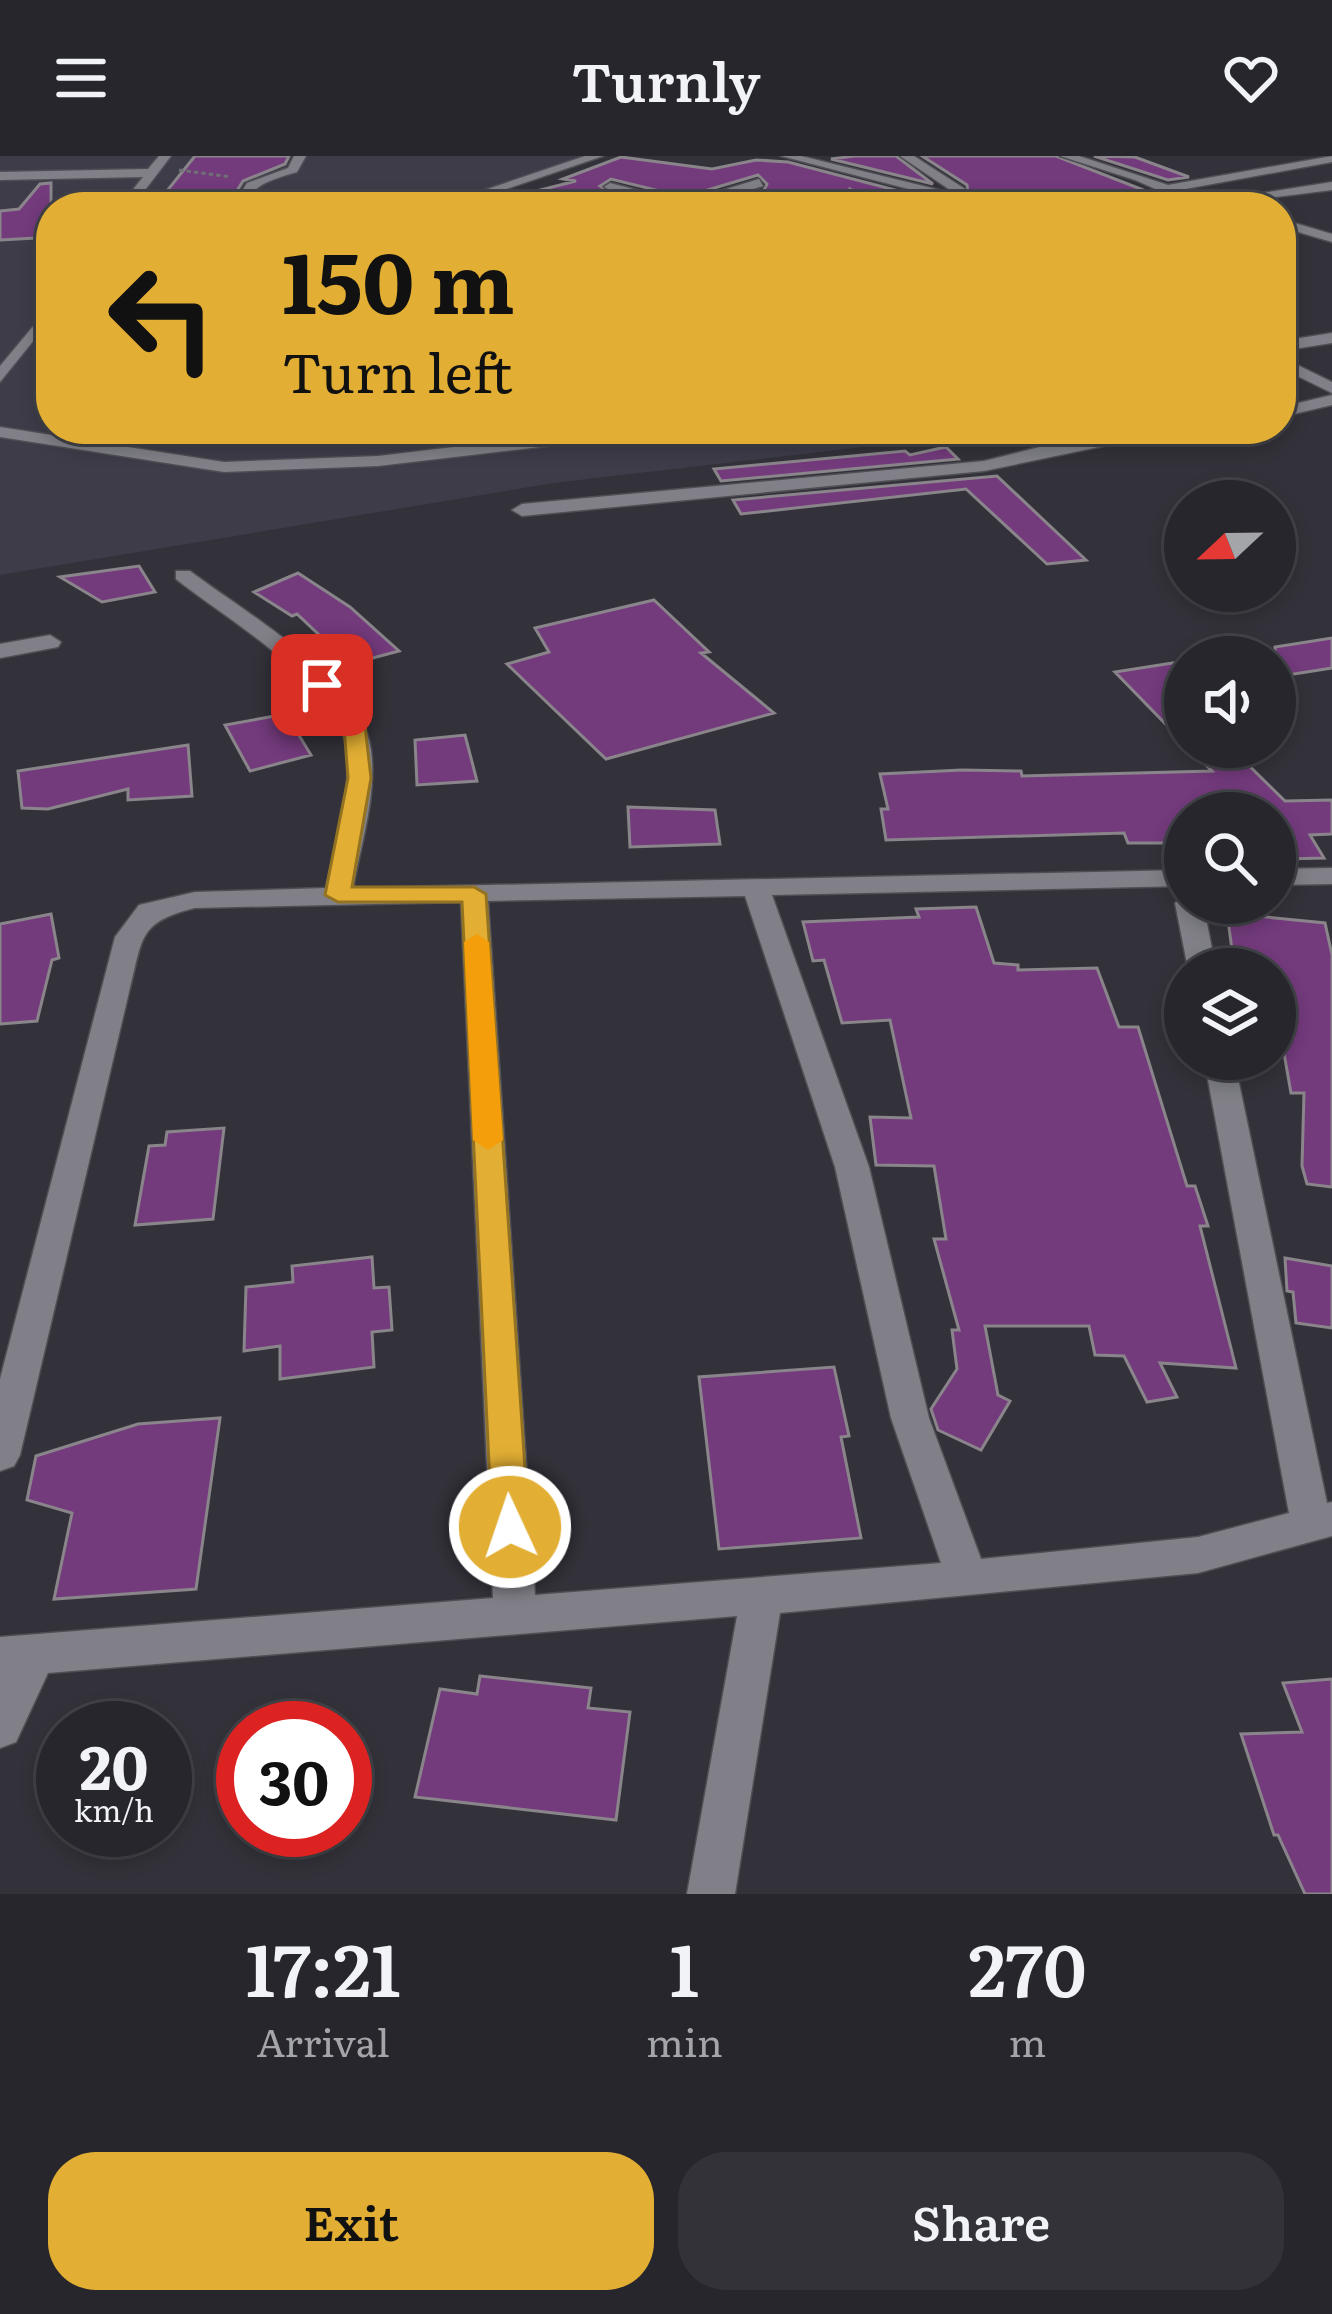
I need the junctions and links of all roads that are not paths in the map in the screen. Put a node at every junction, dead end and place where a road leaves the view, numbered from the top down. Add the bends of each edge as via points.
1 (300, 156) edge
2 (597, 156) edge
3 (787, 156) edge
4 (906, 156) edge
5 (1066, 156) edge
6 (1332, 159) edge
7 (157, 164) edge
8 (6, 171) edge
9 (760, 183) dead end
10 (1332, 186) edge
11 (610, 187) dead end
12 (1161, 190) junction
13 (136, 192) edge
14 (243, 192) edge
15 (485, 192) edge
16 (628, 192) edge
17 (728, 192) edge
18 (920, 192) edge
19 (962, 192) edge
20 (1166, 192) edge
21 (1294, 192) edge
22 (1332, 224) edge
23 (1296, 226) edge
24 (1301, 227) junction
25 (1332, 238) edge
26 (36, 329) edge
27 (1332, 338) edge
28 (1296, 344) edge
29 (1296, 370) edge
30 (0, 377) edge
31 (1296, 380) edge
32 (1332, 388) edge
33 (1332, 399) edge
34 (1296, 408) edge
35 (0, 432) edge
36 (36, 438) edge
37 (77, 444) edge
38 (523, 444) edge
39 (1076, 444) edge
40 (522, 510) dead end
41 (182, 574) dead end
42 (50, 642) dead end
43 (0, 651) edge
44 (1332, 876) edge
45 (1296, 877) edge
46 (1164, 880) edge
47 (756, 886) junction
48 (474, 894) junction
49 (338, 895) junction
50 (1225, 1080) edge
51 (0, 1455) edge
52 (1321, 1521) edge
53 (967, 1580) junction
54 (762, 1596) junction
55 (515, 1617) junction
56 (16, 1658) edge
57 (0, 1727) edge
58 (711, 1894) edge

1 - 14 street via 293,170
2 - 15 street
3 - 18 street
4 - 19 street
5 - 12 street
6 - 12 street
7 - 8 street
7 - 13 street
9 - 17 street
10 - 21 street
11 - 16 street
12 - 20 street
22 - 24 street
23 - 24 street
24 - 25 street
26 - 30 street
27 - 28 street
29 - 32 street
31 - 33 street
33 - 34 street
35 - 36 street
37 - 38 street via 224,467
39 - 40 street via 984,466
41 - 49 street via 322,685 355,726 359,778
42 - 43 street
44 - 45 street
46 - 47 street
47 - 48 street
47 - 53 street via 852,1166 910,1418
48 - 49 street
48 - 55 street
49 - 51 street via 195,900 148,911 129,938
50 - 52 street
52 - 53 street via 1198,1555
53 - 54 street
54 - 55 street
54 - 58 street
55 - 56 street
56 - 57 street

